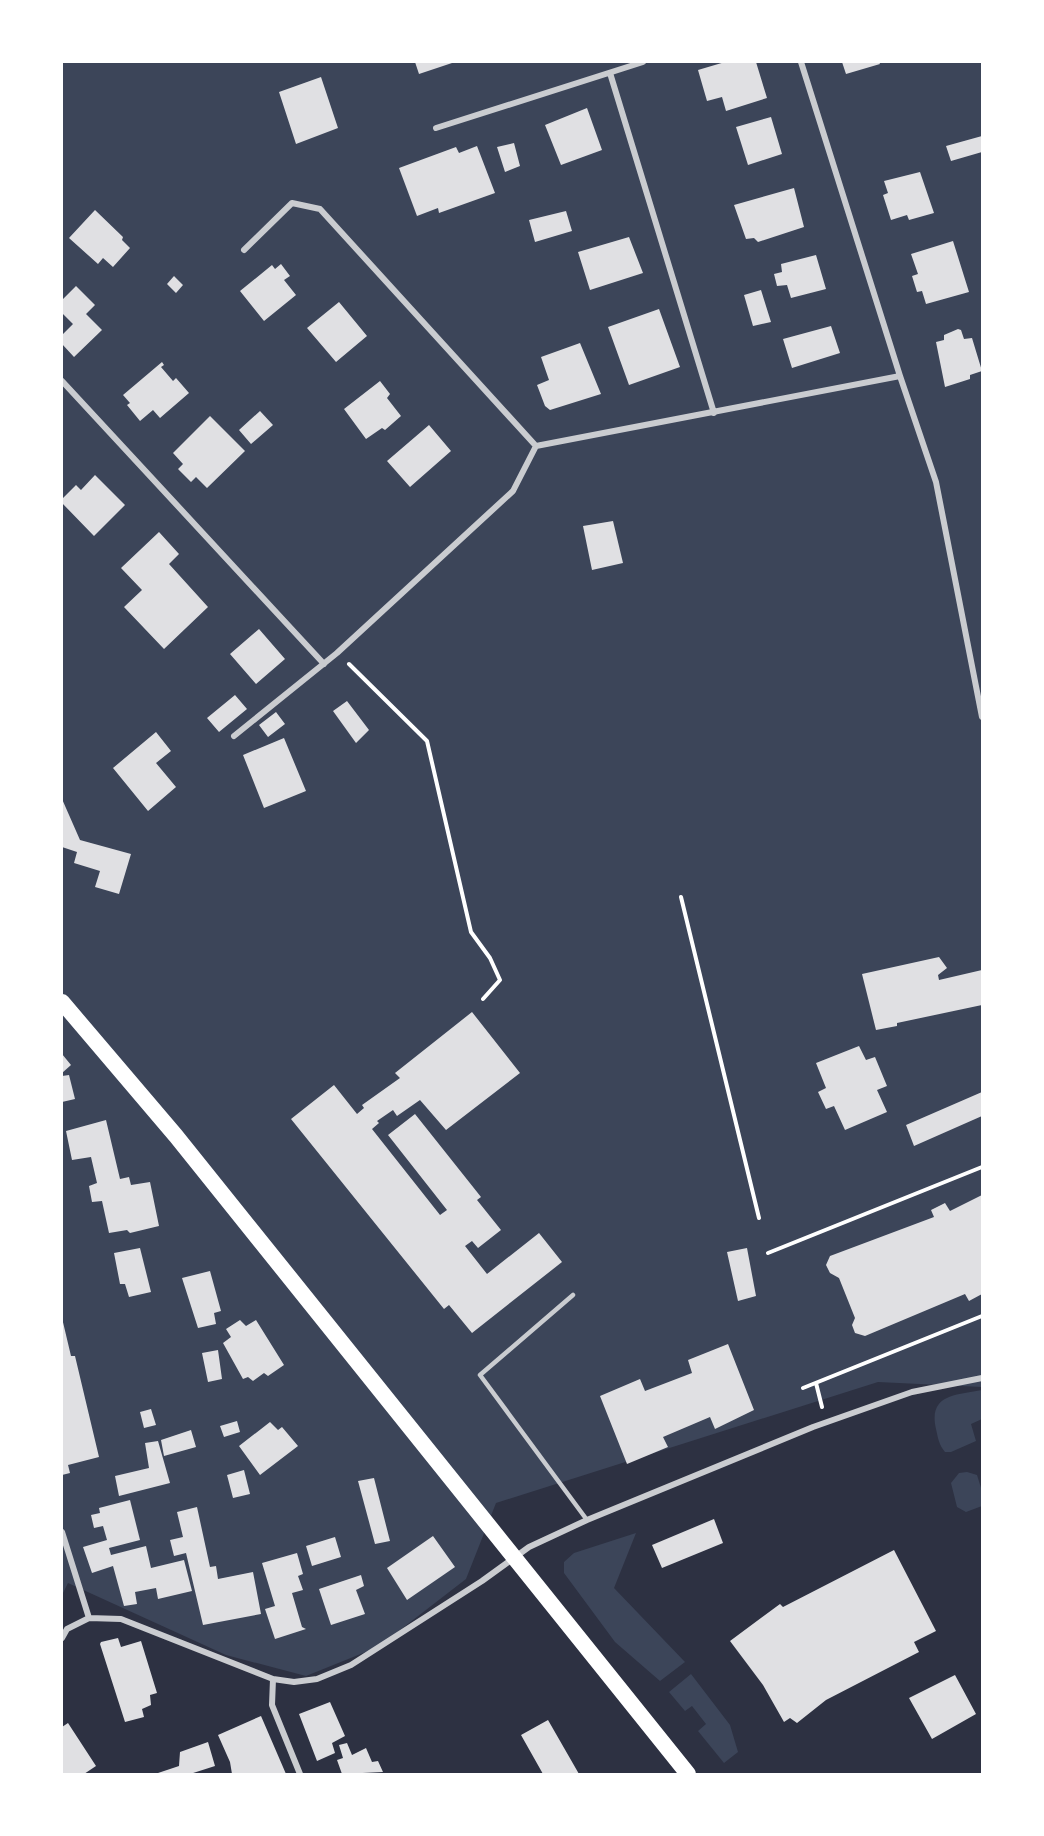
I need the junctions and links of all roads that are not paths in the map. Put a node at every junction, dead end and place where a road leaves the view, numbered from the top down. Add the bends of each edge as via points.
1 (643, 62) edge
2 (801, 62) edge
3 (610, 73) junction
4 (436, 128) dead end
5 (244, 250) dead end
6 (900, 376) junction
7 (62, 381) edge
8 (714, 413) junction
9 (536, 446) junction
10 (324, 664) junction
11 (982, 717) edge
12 (234, 736) dead end
13 (62, 1002) edge
14 (573, 1295) dead end
15 (982, 1378) edge
16 (587, 1520) junction
17 (62, 1532) edge
18 (515, 1557) junction
19 (89, 1618) junction
20 (64, 1630) edge
21 (62, 1638) edge
22 (273, 1679) junction
23 (300, 1774) edge
24 (688, 1774) edge

1 - 3 street
2 - 6 street
3 - 4 street
3 - 8 street
5 - 9 street via 292,203 320,209
6 - 8 street
6 - 11 street via 936,482
7 - 10 street
8 - 9 street
9 - 10 street via 513,491
10 - 12 street
13 - 18 highway via 176,1136
14 - 16 lane via 480,1375
15 - 16 street via 912,1392 813,1427
16 - 18 street
17 - 19 street
18 - 22 street via 351,1665 317,1679
18 - 24 highway
19 - 20 street
19 - 22 street via 121,1619
20 - 21 street
22 - 23 street via 272,1706

